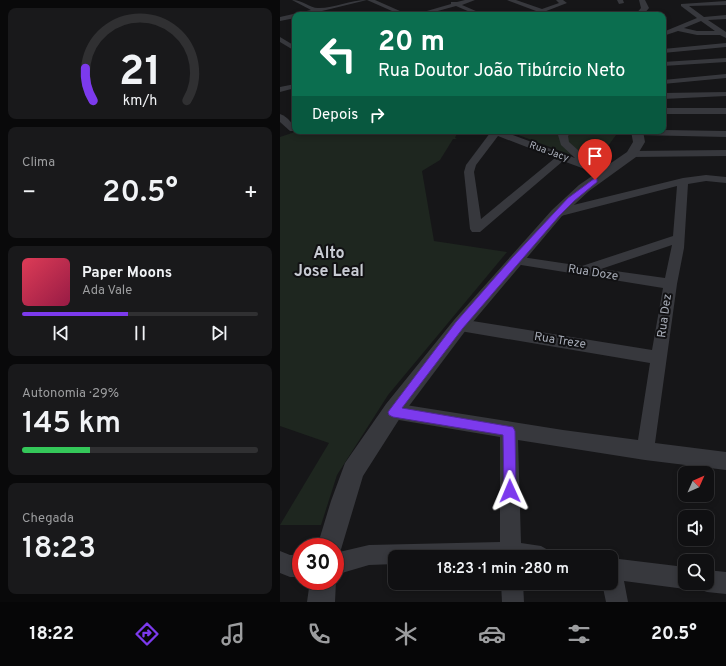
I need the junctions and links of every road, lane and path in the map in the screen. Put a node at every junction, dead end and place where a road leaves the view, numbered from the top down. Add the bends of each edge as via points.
1 (295, 0) edge
2 (364, 0) edge
3 (370, 0) edge
4 (445, 0) edge
5 (472, 0) edge
6 (510, 0) edge
7 (642, 0) edge
8 (683, 2) edge
9 (723, 2) edge
10 (456, 4) junction
11 (562, 4) edge
12 (317, 11) junction
13 (542, 11) junction
14 (312, 12) edge
15 (399, 12) edge
16 (427, 12) edge
17 (475, 12) edge
18 (539, 12) edge
19 (642, 12) edge
20 (292, 17) edge
21 (726, 17) edge
22 (280, 19) edge
23 (701, 19) junction
24 (675, 28) junction
25 (724, 34) edge
26 (666, 35) edge
27 (280, 39) edge
28 (684, 40) dead end
29 (726, 45) edge
30 (712, 46) junction
31 (292, 47) edge
32 (292, 48) edge
33 (280, 51) edge
34 (666, 51) edge
35 (726, 60) edge
36 (666, 64) edge
37 (726, 76) edge
38 (666, 82) edge
39 (292, 87) edge
40 (280, 90) edge
41 (726, 94) edge
42 (666, 96) edge
43 (666, 111) edge
44 (726, 111) edge
45 (280, 117) edge
46 (292, 126) edge
47 (292, 129) edge
48 (280, 133) edge
49 (666, 133) edge
50 (493, 134) edge
51 (499, 134) edge
52 (565, 134) edge
53 (638, 134) edge
54 (691, 134) junction
55 (726, 134) edge
56 (702, 153) junction
57 (726, 153) edge
58 (632, 154) junction
59 (562, 157) junction
60 (591, 167) junction
61 (605, 172) junction
62 (726, 180) edge
63 (683, 181) junction
64 (557, 213) junction
65 (679, 238) junction
66 (515, 260) junction
67 (580, 271) junction
68 (670, 284) junction
69 (460, 325) junction
70 (660, 358) junction
71 (393, 412) junction
72 (509, 431) junction
73 (645, 451) junction
74 (726, 461) edge
75 (333, 538) edge
76 (511, 550) edge
77 (388, 555) edge
78 (280, 562) edge
79 (344, 562) edge
80 (292, 566) edge
81 (618, 570) edge
82 (678, 577) edge
83 (714, 582) edge
84 (726, 583) edge
85 (322, 590) edge
86 (512, 590) edge
87 (615, 590) edge
88 (321, 602) edge
89 (513, 602) edge
90 (618, 602) edge

1 - 12 street
2 - 12 street
3 - 15 street
4 - 10 street
5 - 10 street
6 - 13 street
7 - 19 street via 645,8
8 - 9 street
8 - 23 street
10 - 16 street
10 - 17 street
11 - 13 street
12 - 14 street
13 - 18 street
20 - 22 street
21 - 23 street
23 - 24 street
23 - 25 street
24 - 25 street via 697,33
24 - 26 street
27 - 31 street
28 - 30 street
29 - 30 street
30 - 34 street
32 - 33 street
35 - 36 street
37 - 38 street
39 - 40 street
41 - 42 street
43 - 44 street
45 - 46 street
47 - 48 street
49 - 54 street
50 - 59 street via 469,172 476,229
51 - 59 street, Rua Jacy
52 - 60 street via 563,140 567,147
53 - 58 street via 639,142
54 - 55 street
54 - 56 street
56 - 57 street
56 - 58 street
58 - 61 street
59 - 60 street, Rua Jacy
60 - 61 street, Rua Jacy
61 - 64 street
62 - 63 street via 706,178
63 - 64 street
63 - 65 street, Rua Dez
64 - 66 street
65 - 67 street
65 - 68 street, Rua Dez
66 - 67 street, Rua Doze
66 - 69 street
67 - 68 street, Rua Doze
68 - 70 street, Rua Dez
69 - 70 street, Rua Treze
69 - 71 street
70 - 73 street, Rua Dez
71 - 72 street
71 - 75 street via 354,471
72 - 73 street
72 - 76 street
73 - 74 street
77 - 79 street via 369,555
78 - 80 street
81 - 82 street
83 - 84 street
85 - 88 street
86 - 89 street
87 - 90 street

